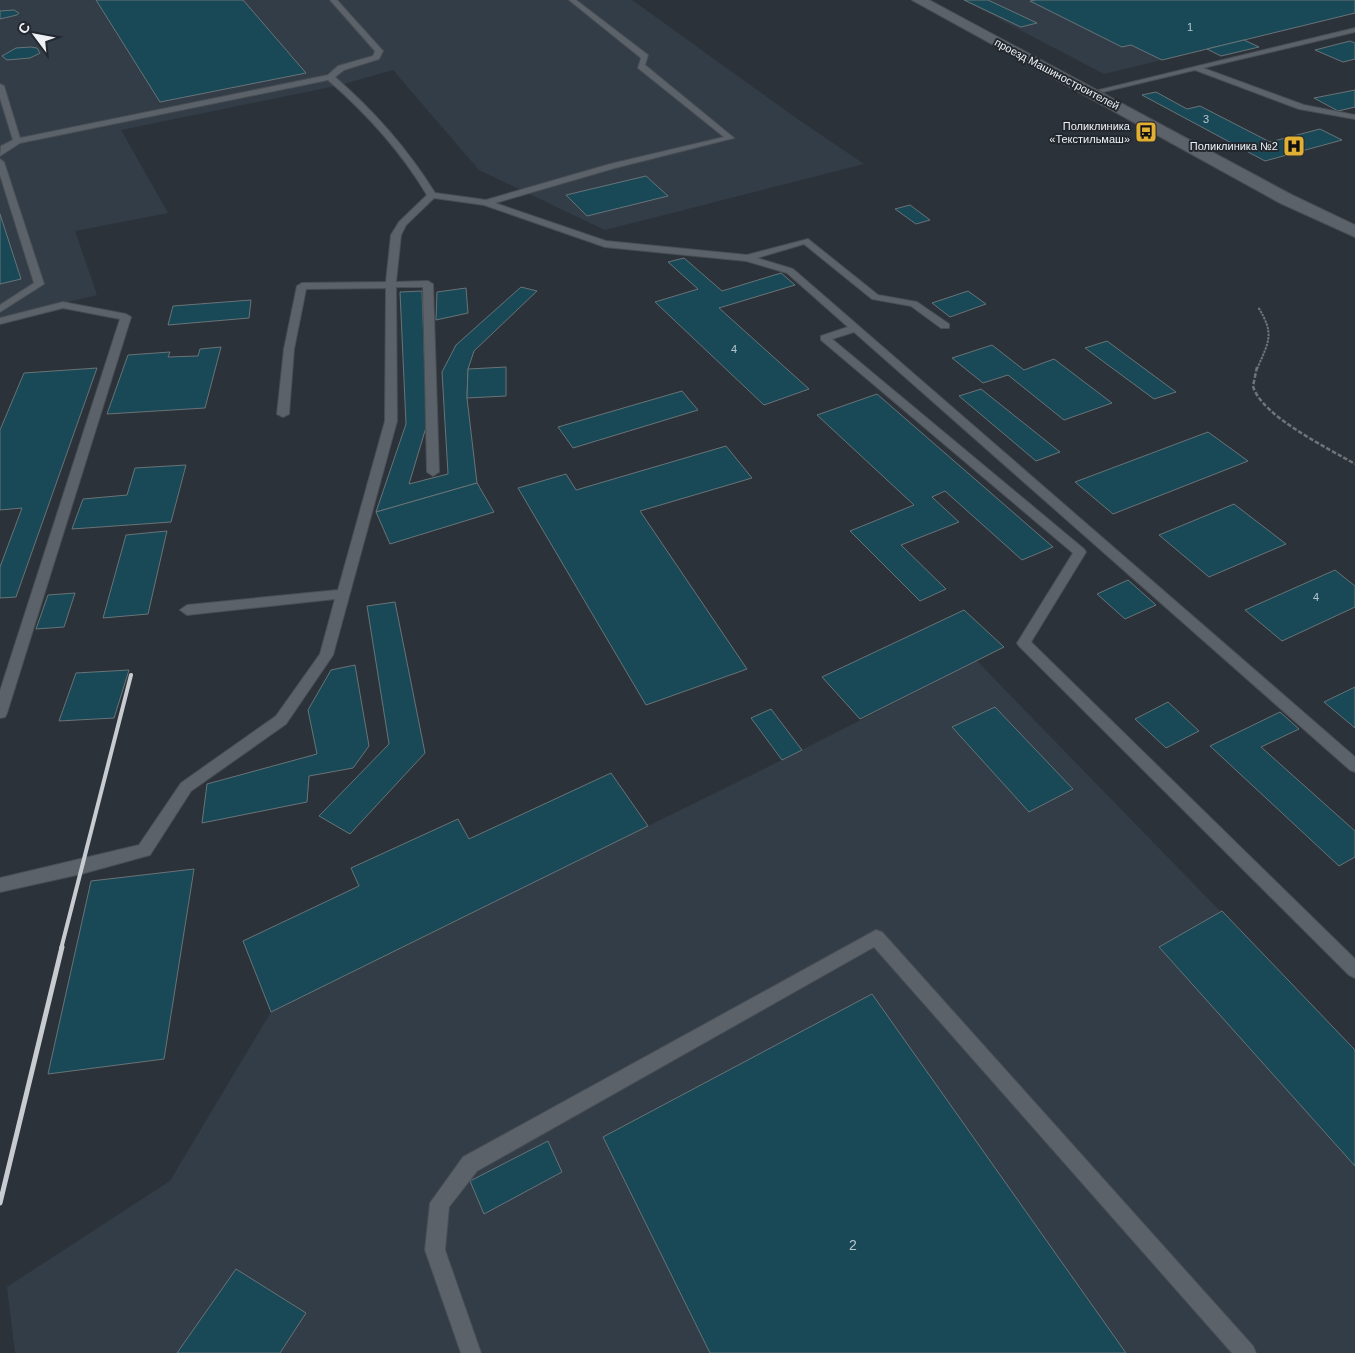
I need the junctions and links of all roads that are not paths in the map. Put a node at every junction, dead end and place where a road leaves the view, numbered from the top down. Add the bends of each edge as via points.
1 (333, 0) edge
2 (572, 0) edge
3 (919, 0) edge
4 (932, 0) edge
5 (1355, 30) edge
6 (1198, 69) junction
7 (330, 77) junction
8 (0, 86) edge
9 (1098, 92) junction
10 (1355, 117) edge
11 (17, 141) junction
12 (0, 154) edge
13 (0, 162) edge
14 (432, 195) junction
15 (486, 203) junction
16 (1355, 224) edge
17 (1355, 232) edge
18 (747, 258) junction
19 (390, 284) junction
20 (0, 309) edge
21 (0, 321) edge
22 (945, 326) dead end
23 (856, 328) junction
24 (283, 414) dead end
25 (433, 472) dead end
26 (343, 594) junction
27 (187, 610) dead end
28 (0, 713) edge
29 (1355, 766) edge
30 (0, 885) edge
31 (1355, 970) edge
32 (471, 1353) edge
33 (1246, 1353) edge

1 - 7 lane via 379,51 376,57 341,68
2 - 15 lane via 645,57 641,66 730,138 613,166
3 - 9 main road, проезд Машиностроителей
4 - 9 main road, проезд Машиностроителей
5 - 6 lane
6 - 9 lane
6 - 10 lane via 1302,107
7 - 11 lane
7 - 14 lane via 386,129 411,160
8 - 11 lane
9 - 16 main road, проезд Машиностроителей
9 - 17 main road, проезд Машиностроителей via 1286,198
11 - 12 lane
13 - 20 lane via 39,284
14 - 15 lane
14 - 19 lane via 402,224 396,235
15 - 18 lane via 605,244
18 - 22 lane via 805,241 875,297 914,304
18 - 23 lane via 790,271
19 - 24 lane via 302,286 289,349
19 - 25 lane via 428,284
19 - 26 lane via 391,421
21 - 28 lane via 63,306 126,317
23 - 29 lane
23 - 31 lane via 825,338 1080,552 1024,643
26 - 27 lane
26 - 30 lane via 326,655 281,720 186,788 144,850
32 - 33 lane via 436,1250 440,1203 470,1164 876,937

